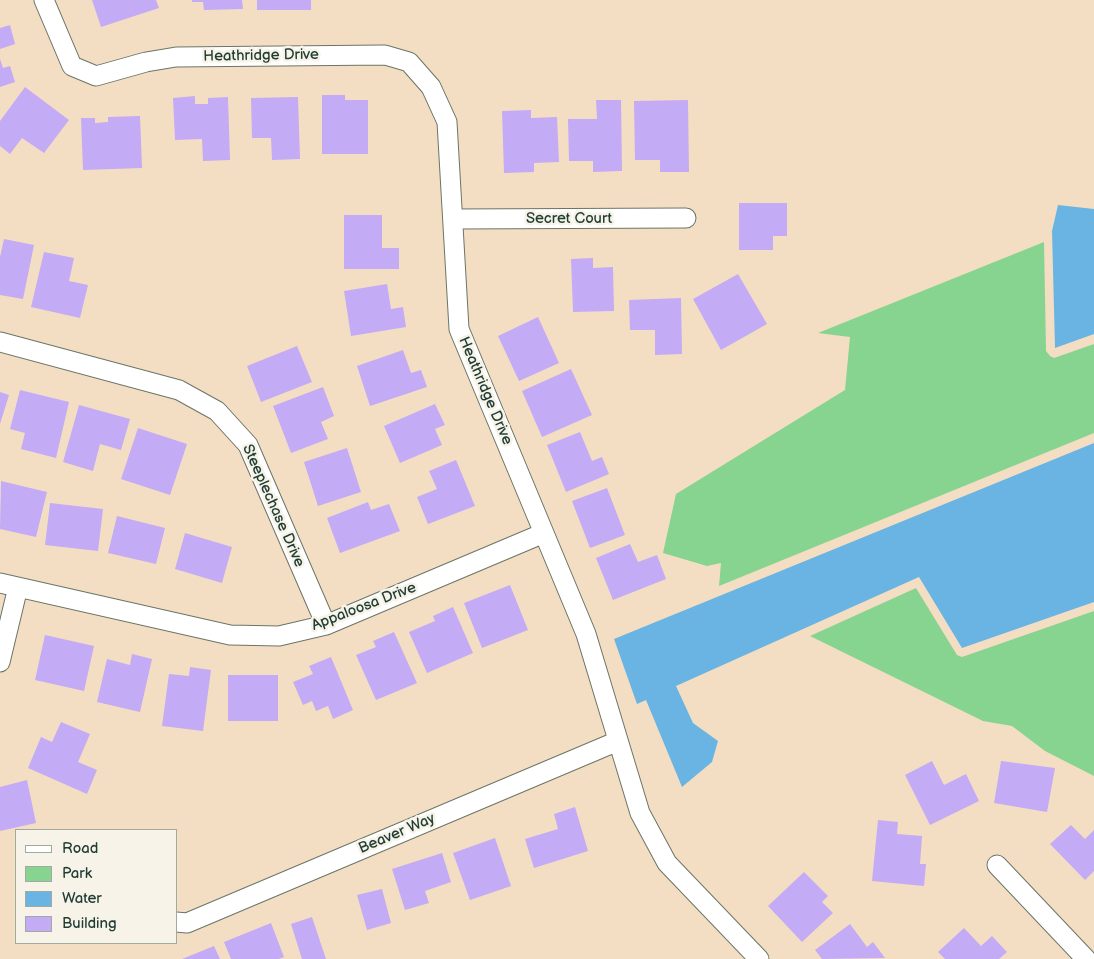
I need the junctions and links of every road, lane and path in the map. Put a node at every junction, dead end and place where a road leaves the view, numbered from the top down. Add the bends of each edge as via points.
1 (44, 0) edge
2 (686, 218) dead end
3 (453, 219) junction
4 (0, 342) edge
5 (544, 533) junction
6 (9, 585) edge
7 (326, 624) junction
8 (0, 662) edge
9 (618, 741) junction
10 (997, 865) dead end
11 (178, 922) edge
12 (759, 959) edge
13 (1086, 959) edge

1 - 3 street, Heathridge Drive via 72,66 96,76 176,57 385,55 409,62 431,87 447,122
2 - 3 street, Secret Court
3 - 5 street, Heathridge Drive via 459,329
4 - 7 street, Steeplechase Drive via 179,390 217,411 248,445
5 - 7 street, Appaloosa Drive
5 - 9 street, Heathridge Drive via 586,634
6 - 7 street, Appaloosa Drive via 230,635 279,636
6 - 8 street
9 - 11 street, Beaver Way via 188,923
9 - 12 street, Heathridge Drive via 640,813 667,863
10 - 13 street

